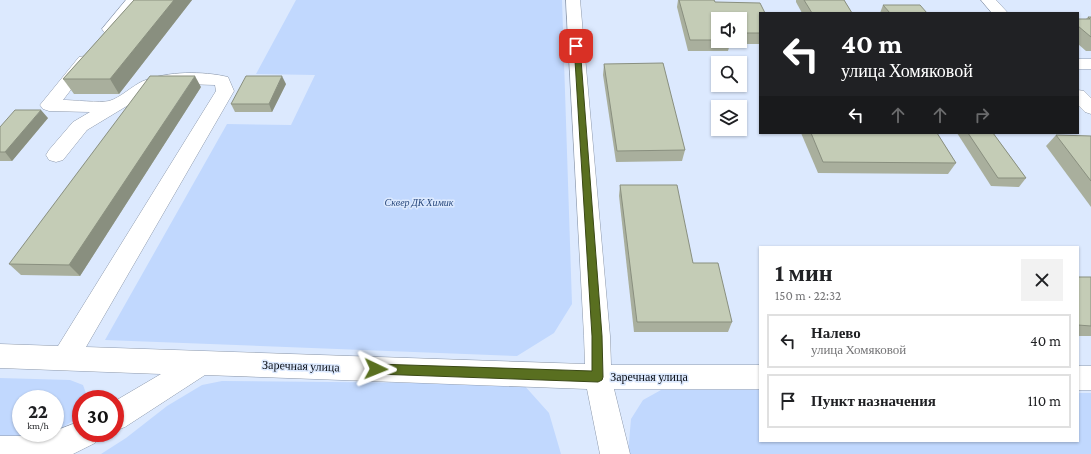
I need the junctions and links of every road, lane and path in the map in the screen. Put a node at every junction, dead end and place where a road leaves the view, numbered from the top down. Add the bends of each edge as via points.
1 (134, 0) edge
2 (573, 0) edge
3 (988, 0) edge
4 (999, 12) edge
5 (1079, 64) edge
6 (1091, 64) edge
7 (1079, 96) edge
8 (113, 107) junction
9 (1091, 108) edge
10 (56, 155) dead end
11 (0, 356) edge
12 (65, 358) junction
13 (203, 362) junction
14 (598, 377) junction
15 (759, 377) edge
16 (1079, 378) edge
17 (1091, 378) edge
18 (124, 411) edge
19 (75, 442) edge
20 (0, 451) edge
21 (615, 454) edge

1 - 8 street via 49,105
2 - 14 street
3 - 4 street
5 - 6 street
7 - 9 street
8 - 10 street via 80,126
8 - 12 street via 160,81 209,79 222,81 225,90
11 - 12 street, Заречная улица
12 - 13 street, Заречная улица
13 - 14 street, Заречная улица
13 - 18 street
14 - 15 street, Заречная улица
14 - 21 street
16 - 17 street
19 - 20 street via 35,451

